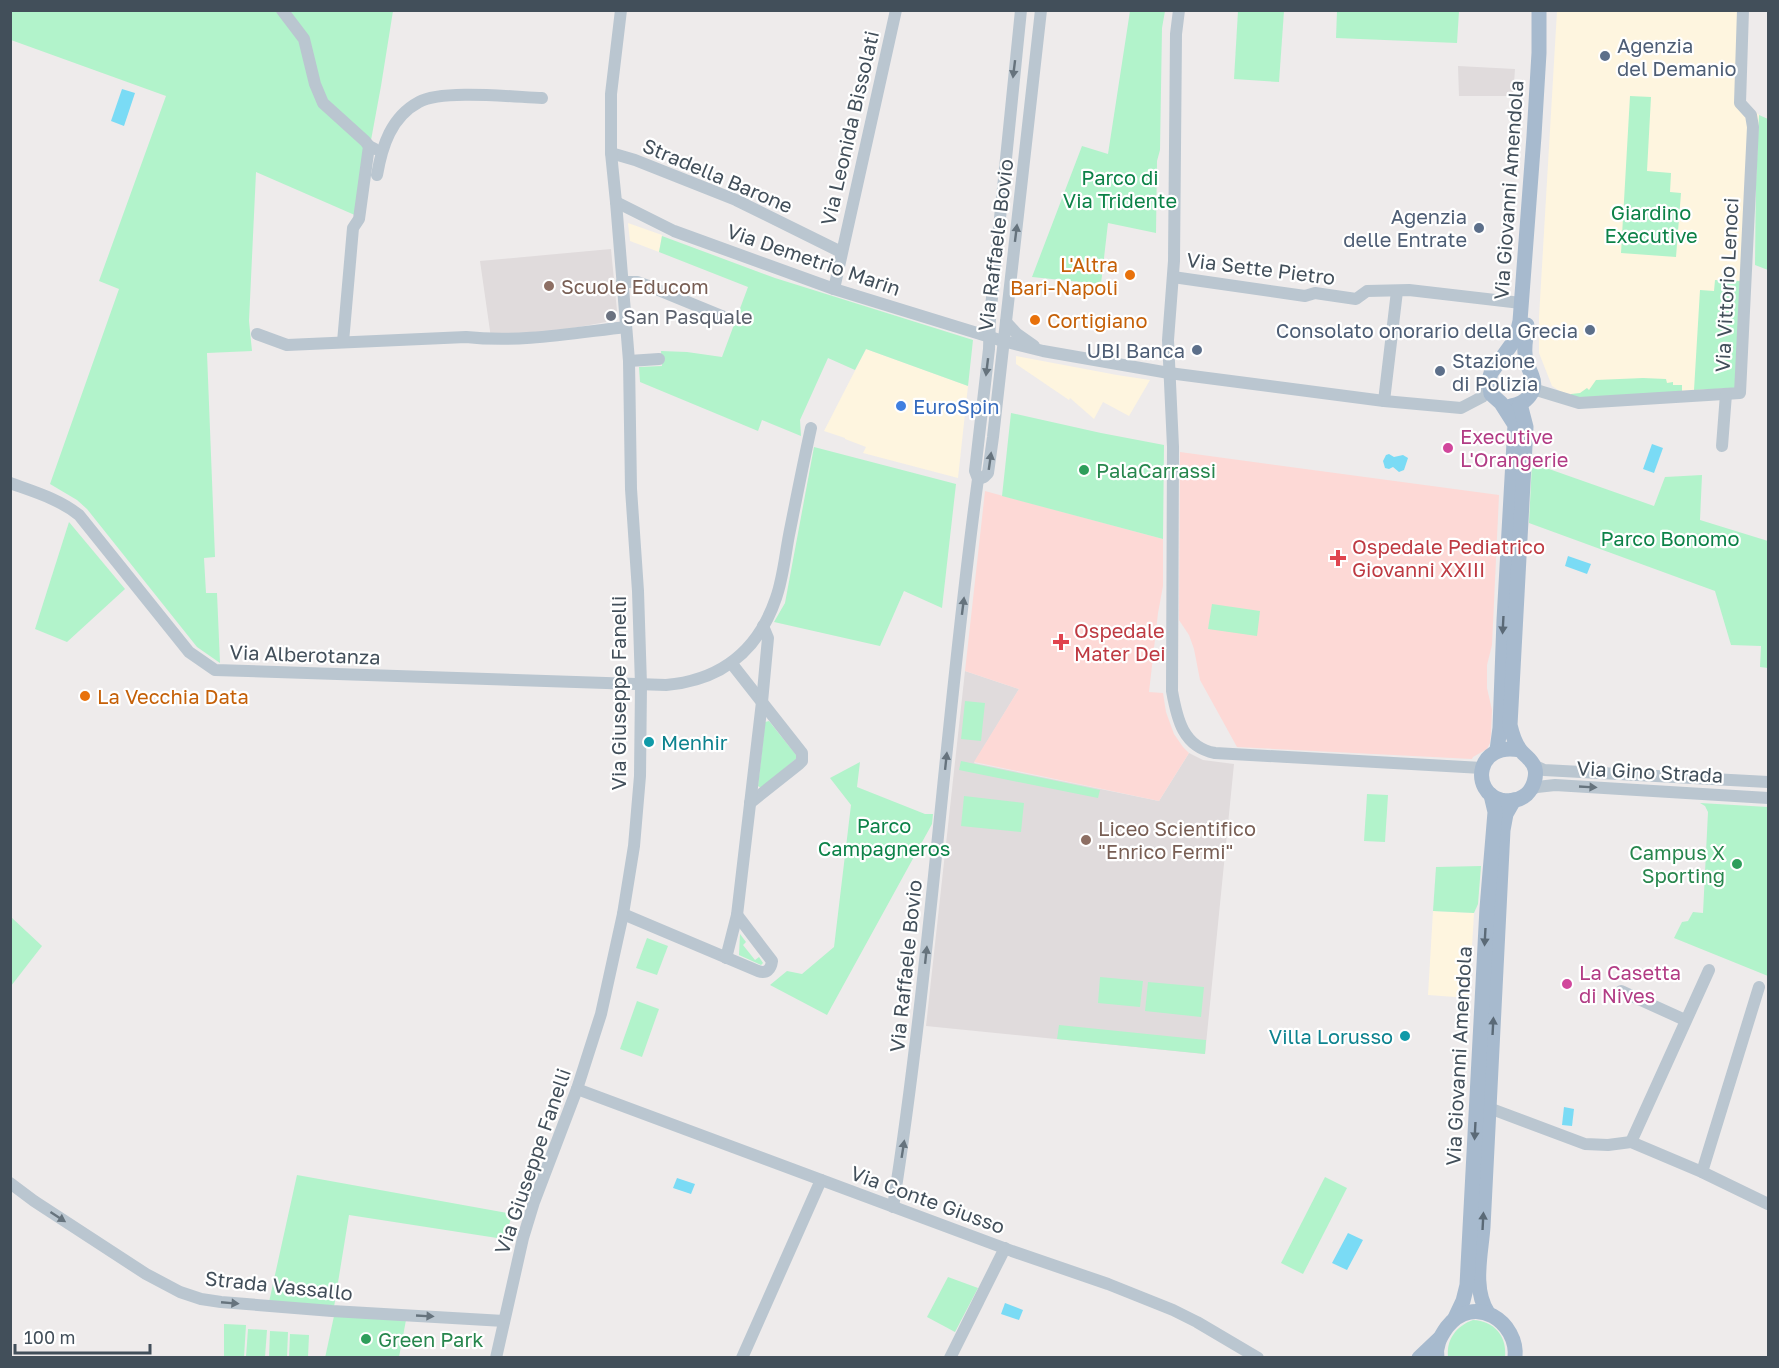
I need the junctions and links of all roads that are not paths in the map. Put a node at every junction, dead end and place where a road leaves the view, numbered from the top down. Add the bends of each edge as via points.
1 (282, 10) edge
2 (621, 10) edge
3 (896, 10) edge
4 (1021, 10) edge
5 (1041, 10) edge
6 (1179, 10) edge
7 (1539, 10) edge
8 (1549, 10) edge
9 (1743, 10) edge
10 (542, 98) dead end
11 (1010, 113) junction
12 (1029, 116) junction
13 (369, 146) junction
14 (381, 152) junction
15 (611, 153) junction
16 (377, 175) dead end
17 (616, 202) junction
18 (841, 252) junction
19 (1173, 277) junction
20 (622, 282) junction
21 (993, 286) junction
22 (1010, 288) junction
23 (834, 289) junction
24 (1397, 291) junction
25 (1521, 303) junction
26 (729, 319) dead end
27 (1006, 322) junction
28 (626, 327) junction
29 (257, 334) dead end
30 (989, 336) junction
31 (1003, 341) junction
32 (343, 342) junction
33 (1043, 351) junction
34 (659, 359) dead end
35 (629, 361) junction
36 (1496, 367) junction
37 (1528, 369) junction
38 (1169, 374) junction
39 (1489, 388) junction
40 (1533, 389) junction
41 (1726, 394) junction
42 (1384, 401) junction
43 (1501, 403) junction
44 (1520, 404) junction
45 (811, 428) dead end
46 (1722, 446) dead end
47 (978, 479) junction
48 (10, 483) edge
49 (763, 626) junction
50 (732, 664) junction
51 (641, 685) junction
52 (762, 702) junction
53 (1497, 750) junction
54 (1520, 750) junction
55 (1533, 765) junction
56 (1482, 768) junction
57 (1768, 782) edge
58 (1530, 790) junction
59 (1491, 795) junction
60 (1768, 798) edge
61 (1514, 800) junction
62 (750, 803) junction
63 (623, 915) junction
64 (737, 915) junction
65 (733, 932) junction
66 (750, 933) junction
67 (726, 958) junction
68 (1709, 970) dead end
69 (1759, 987) dead end
70 (1621, 991) dead end
71 (1685, 1020) junction
72 (578, 1089) junction
73 (1489, 1108) junction
74 (1631, 1142) junction
75 (1702, 1172) junction
76 (820, 1179) junction
77 (10, 1183) edge
78 (1768, 1204) edge
79 (893, 1207) junction
80 (1005, 1248) junction
81 (1488, 1313) junction
82 (1455, 1318) junction
83 (504, 1321) junction
84 (1439, 1339) junction
85 (496, 1358) edge
86 (742, 1358) edge
87 (950, 1358) edge
88 (1258, 1358) edge
89 (1419, 1358) edge
90 (1437, 1358) edge
91 (1515, 1358) edge

1 - 13 street via 304,39 323,102
2 - 15 street, Via Giuseppe Fanelli via 611,94
3 - 18 street, Via Leonida Bissolati
4 -> 11 street, Via Raffaele Bovio
5 - 12 street, Via Raffaele Bovio
6 - 19 street
7 - 25 main road, Via Giovanni Amendola
8 - 37 main road, Via Giovanni Amendola via 1525,354
9 - 41 street, Via Vittorio Lenoci via 1740,103 1751,115 1754,127 1740,393
10 - 14 street via 468,95 420,100 395,123
11 - 12 street
11 - 21 street, Via Raffaele Bovio
22 -> 12 street, Via Raffaele Bovio
13 - 14 street
13 - 32 street via 359,219 353,228
14 - 16 street
15 - 17 street, Via Giuseppe Fanelli
15 - 18 street, Stradella Barone via 736,200
17 - 20 street, Via Giuseppe Fanelli
17 - 23 street, Via Demetrio Marin via 674,231
18 - 23 street, Via Leonida Bissolati
19 - 24 street, Via Sette Pietro via 1305,296 1315,293 1356,298 1368,291
19 - 38 street
20 - 26 street via 651,287
20 - 28 street, Via Giuseppe Fanelli
21 - 22 street
21 - 30 street, Via Raffaele Bovio
22 - 27 street, Via Raffaele Bovio
23 - 30 street, Via Demetrio Marin
24 - 25 street, Via Sette Pietro
24 - 42 street
25 - 36 main road, Via Giovanni Amendola via 1516,338
27 - 31 street, Via Raffaele Bovio
27 - 33 street
28 - 32 street via 530,339 466,337
28 - 35 street, Via Giuseppe Fanelli
29 - 32 street via 287,345
30 - 31 street, Via Demetrio Marin
30 -> 47 street, Via Raffaele Bovio via 975,471
31 - 33 street, Via Demetrio Marin
47 -> 31 street, Via Raffaele Bovio via 988,473
33 - 38 street, Via Demetrio Marin
34 - 35 street
35 - 51 street, Via Giuseppe Fanelli
36 - 37 main road via 1509,361
36 - 39 main road, Via Giovanni Amendola
37 - 40 main road, Via Giovanni Amendola
38 - 42 street, Via Demetrio Marin
38 - 56 street via 1173,447 1172,691 1187,738 1215,753
39 - 42 street, Via Demetrio Marin via 1482,397 1461,408
39 - 43 main road
40 - 41 street, Via Vittorio Lenoci via 1579,403
40 - 44 main road
41 - 46 street
43 - 44 main road
43 -> 53 main road via 1515,425
44 - 54 main road via 1526,427 1510,725
45 - 49 street via 782,575
79 -> 47 street, Via Raffaele Bovio via 908,1117
48 - 51 street, Via Alberotanza via 50,497 80,515 189,652 215,670
49 - 50 street
49 - 52 street via 768,638
50 - 51 street via 686,683
50 - 52 street
51 - 63 street, Via Giuseppe Fanelli via 639,788
52 - 62 street
52 - 62 street via 801,750 802,761
53 - 54 main road
53 - 56 main road
54 - 55 main road
55 - 57 street, Via Gino Strada via 1550,771
55 - 58 main road via 1535,781
56 - 59 main road, Via Giovanni Amendola via 1482,780
58 -> 60 street, Via Gino Strada via 1555,785
58 - 61 main road
59 - 61 main road via 1507,802
59 -> 82 main road, Via Giovanni Amendola via 1495,812 1467,1285
73 -> 61 main road, Via Giovanni Amendola via 1503,830
62 - 64 street
63 - 67 street
63 - 72 street, Via Giuseppe Fanelli via 601,1014
64 - 65 street
64 - 66 street
65 - 66 street via 743,929
65 - 67 street
66 - 67 street via 772,962 771,967 762,972
68 - 71 street
69 - 75 street
70 - 71 street
71 - 74 street
72 - 76 street, Via Conte Giusso
72 - 83 street, Via Giuseppe Fanelli via 534,1202
73 - 74 street via 1585,1144
81 -> 73 main road, Via Giovanni Amendola via 1482,1304 1479,1279
74 - 75 street
75 - 78 street
76 - 79 street, Via Conte Giusso
76 - 86 street
77 -> 83 street, Strada Vassallo via 146,1274 201,1299 321,1311
79 - 80 street, Via Conte Giusso
80 - 87 street
80 - 88 street, Via Conte Giusso via 1173,1310
81 - 82 main road via 1476,1310
81 - 91 main road, Via Giovanni Amendola via 1510,1334
82 - 84 main road, Via Giovanni Amendola
83 - 85 street, Via Giuseppe Fanelli
84 - 89 main road, Via Giovanni Amendola
84 - 90 main road

